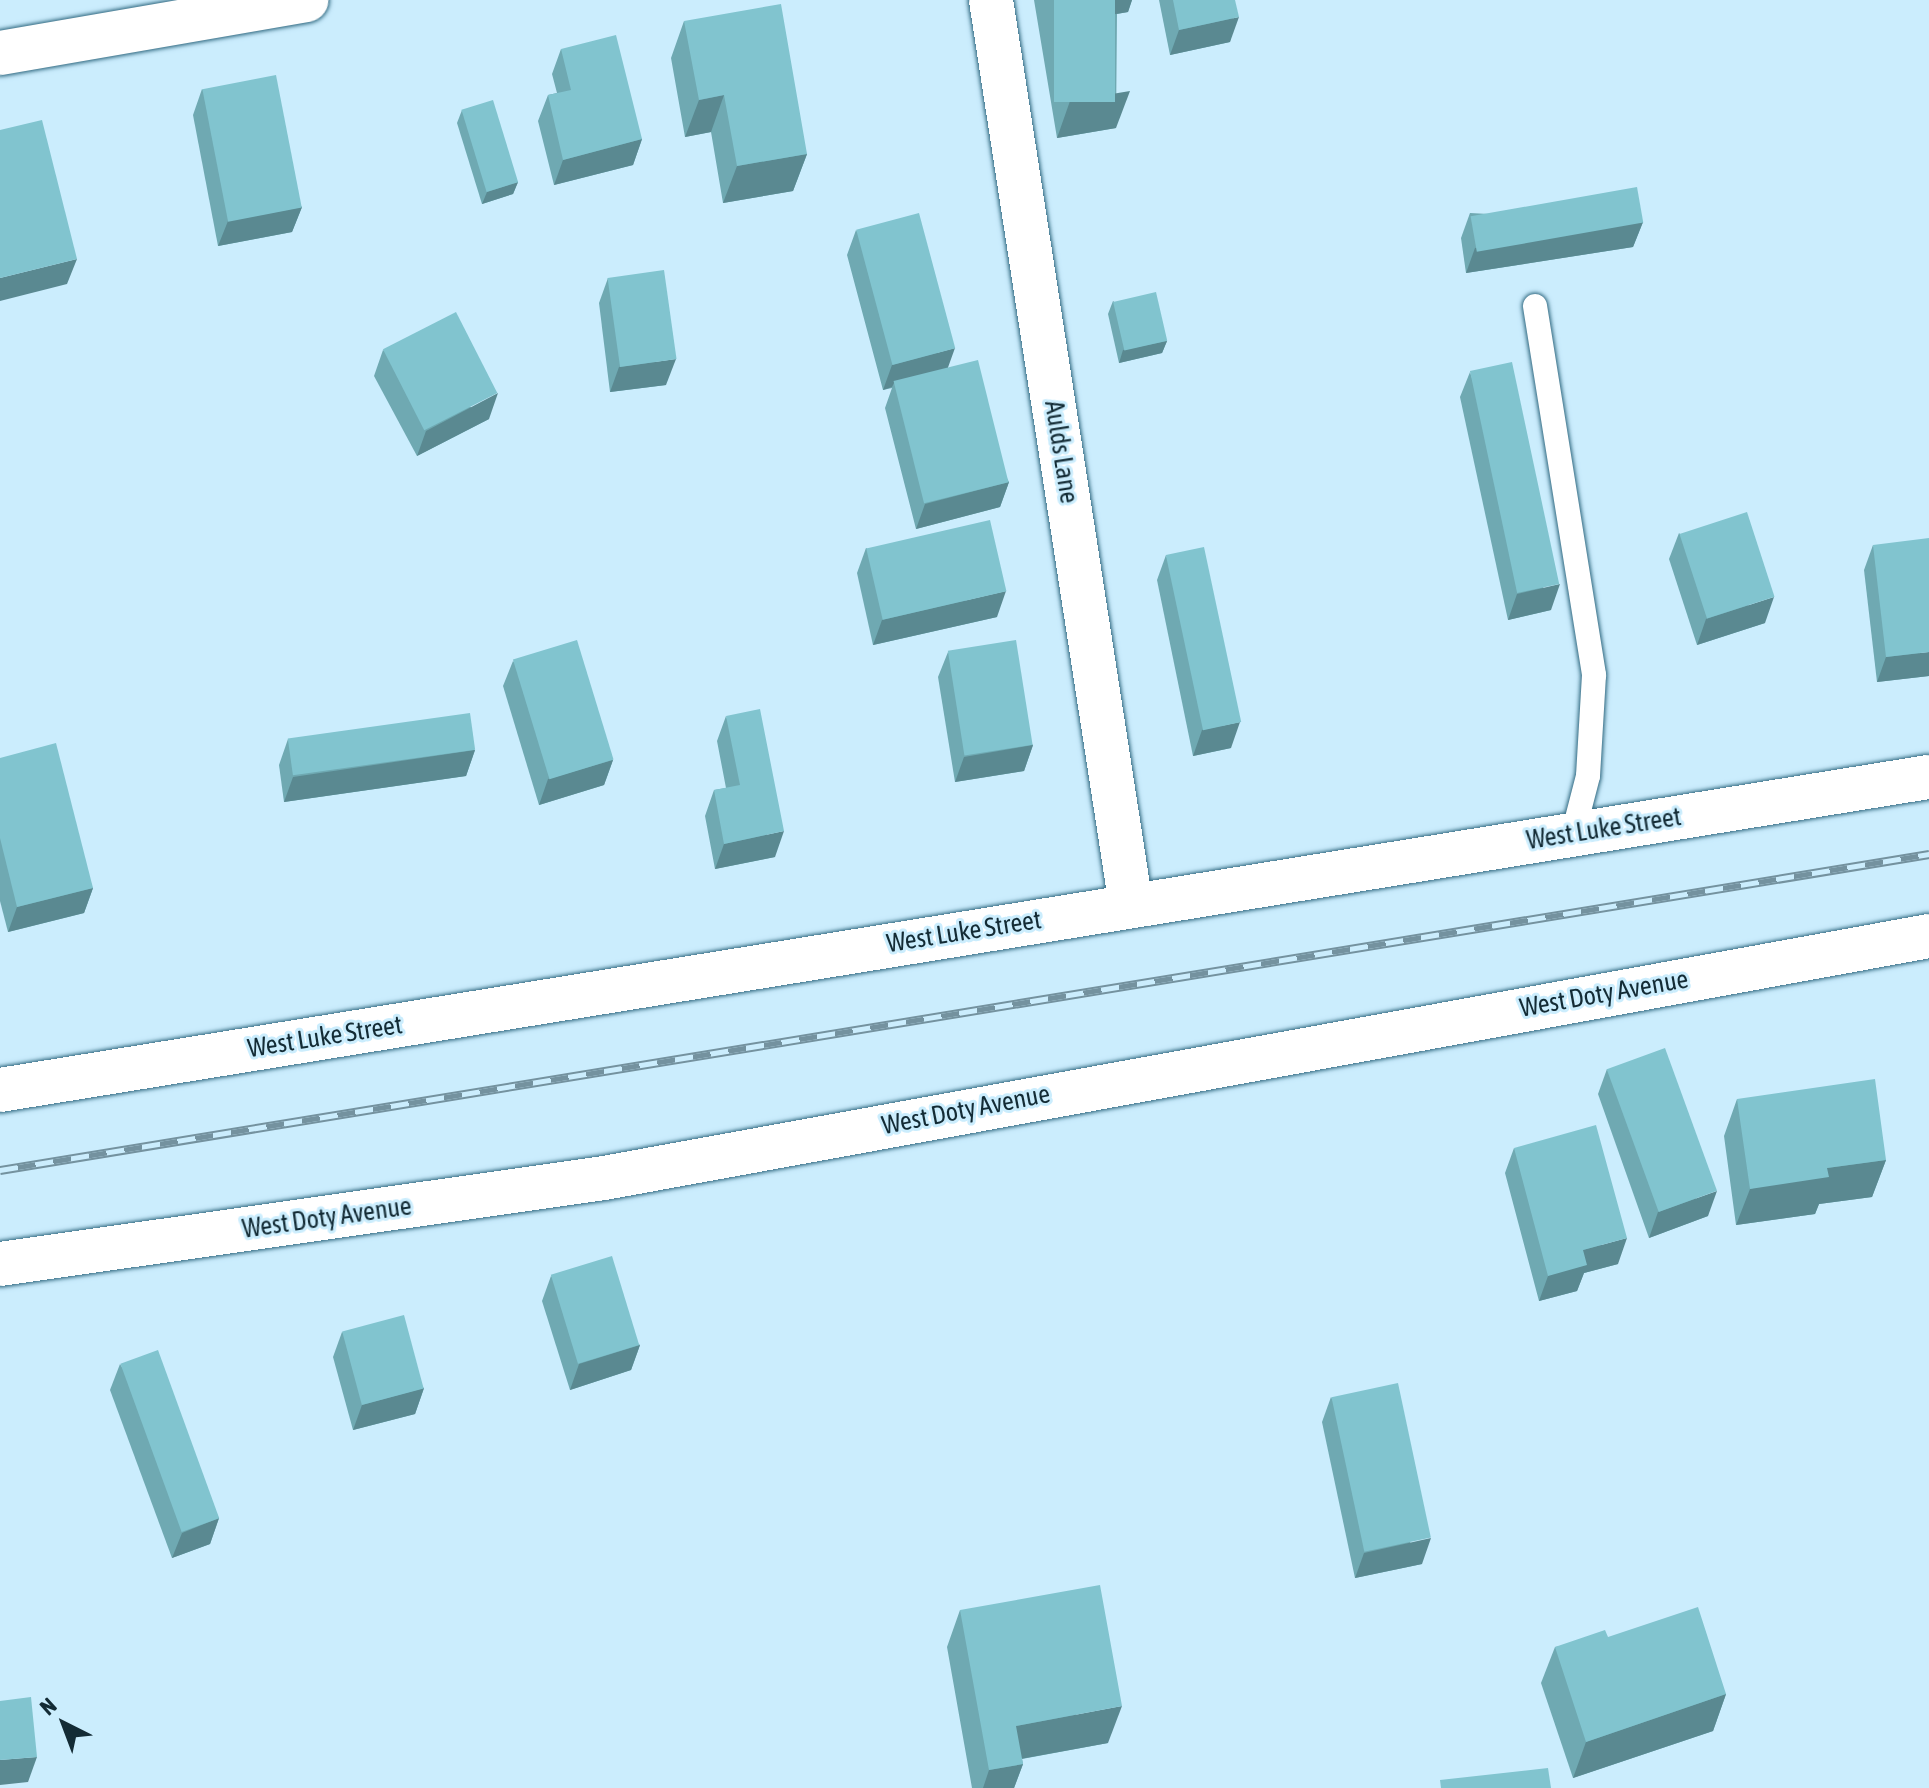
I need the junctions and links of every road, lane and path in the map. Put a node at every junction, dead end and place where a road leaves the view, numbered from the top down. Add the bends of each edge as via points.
1 (306, 0) edge
2 (991, 0) edge
3 (0, 53) edge
4 (1535, 306) dead end
5 (1929, 777) edge
6 (1573, 834) junction
7 (1131, 905) junction
8 (1929, 936) edge
9 (0, 1090) edge
10 (0, 1264) edge

1 - 3 street
2 - 7 street, Aulds Lane
4 - 6 lane via 1594,675 1588,776
5 - 6 street, West Luke Street
6 - 7 street, West Luke Street
7 - 9 street, West Luke Street
8 - 10 street, West Doty Avenue via 604,1178

